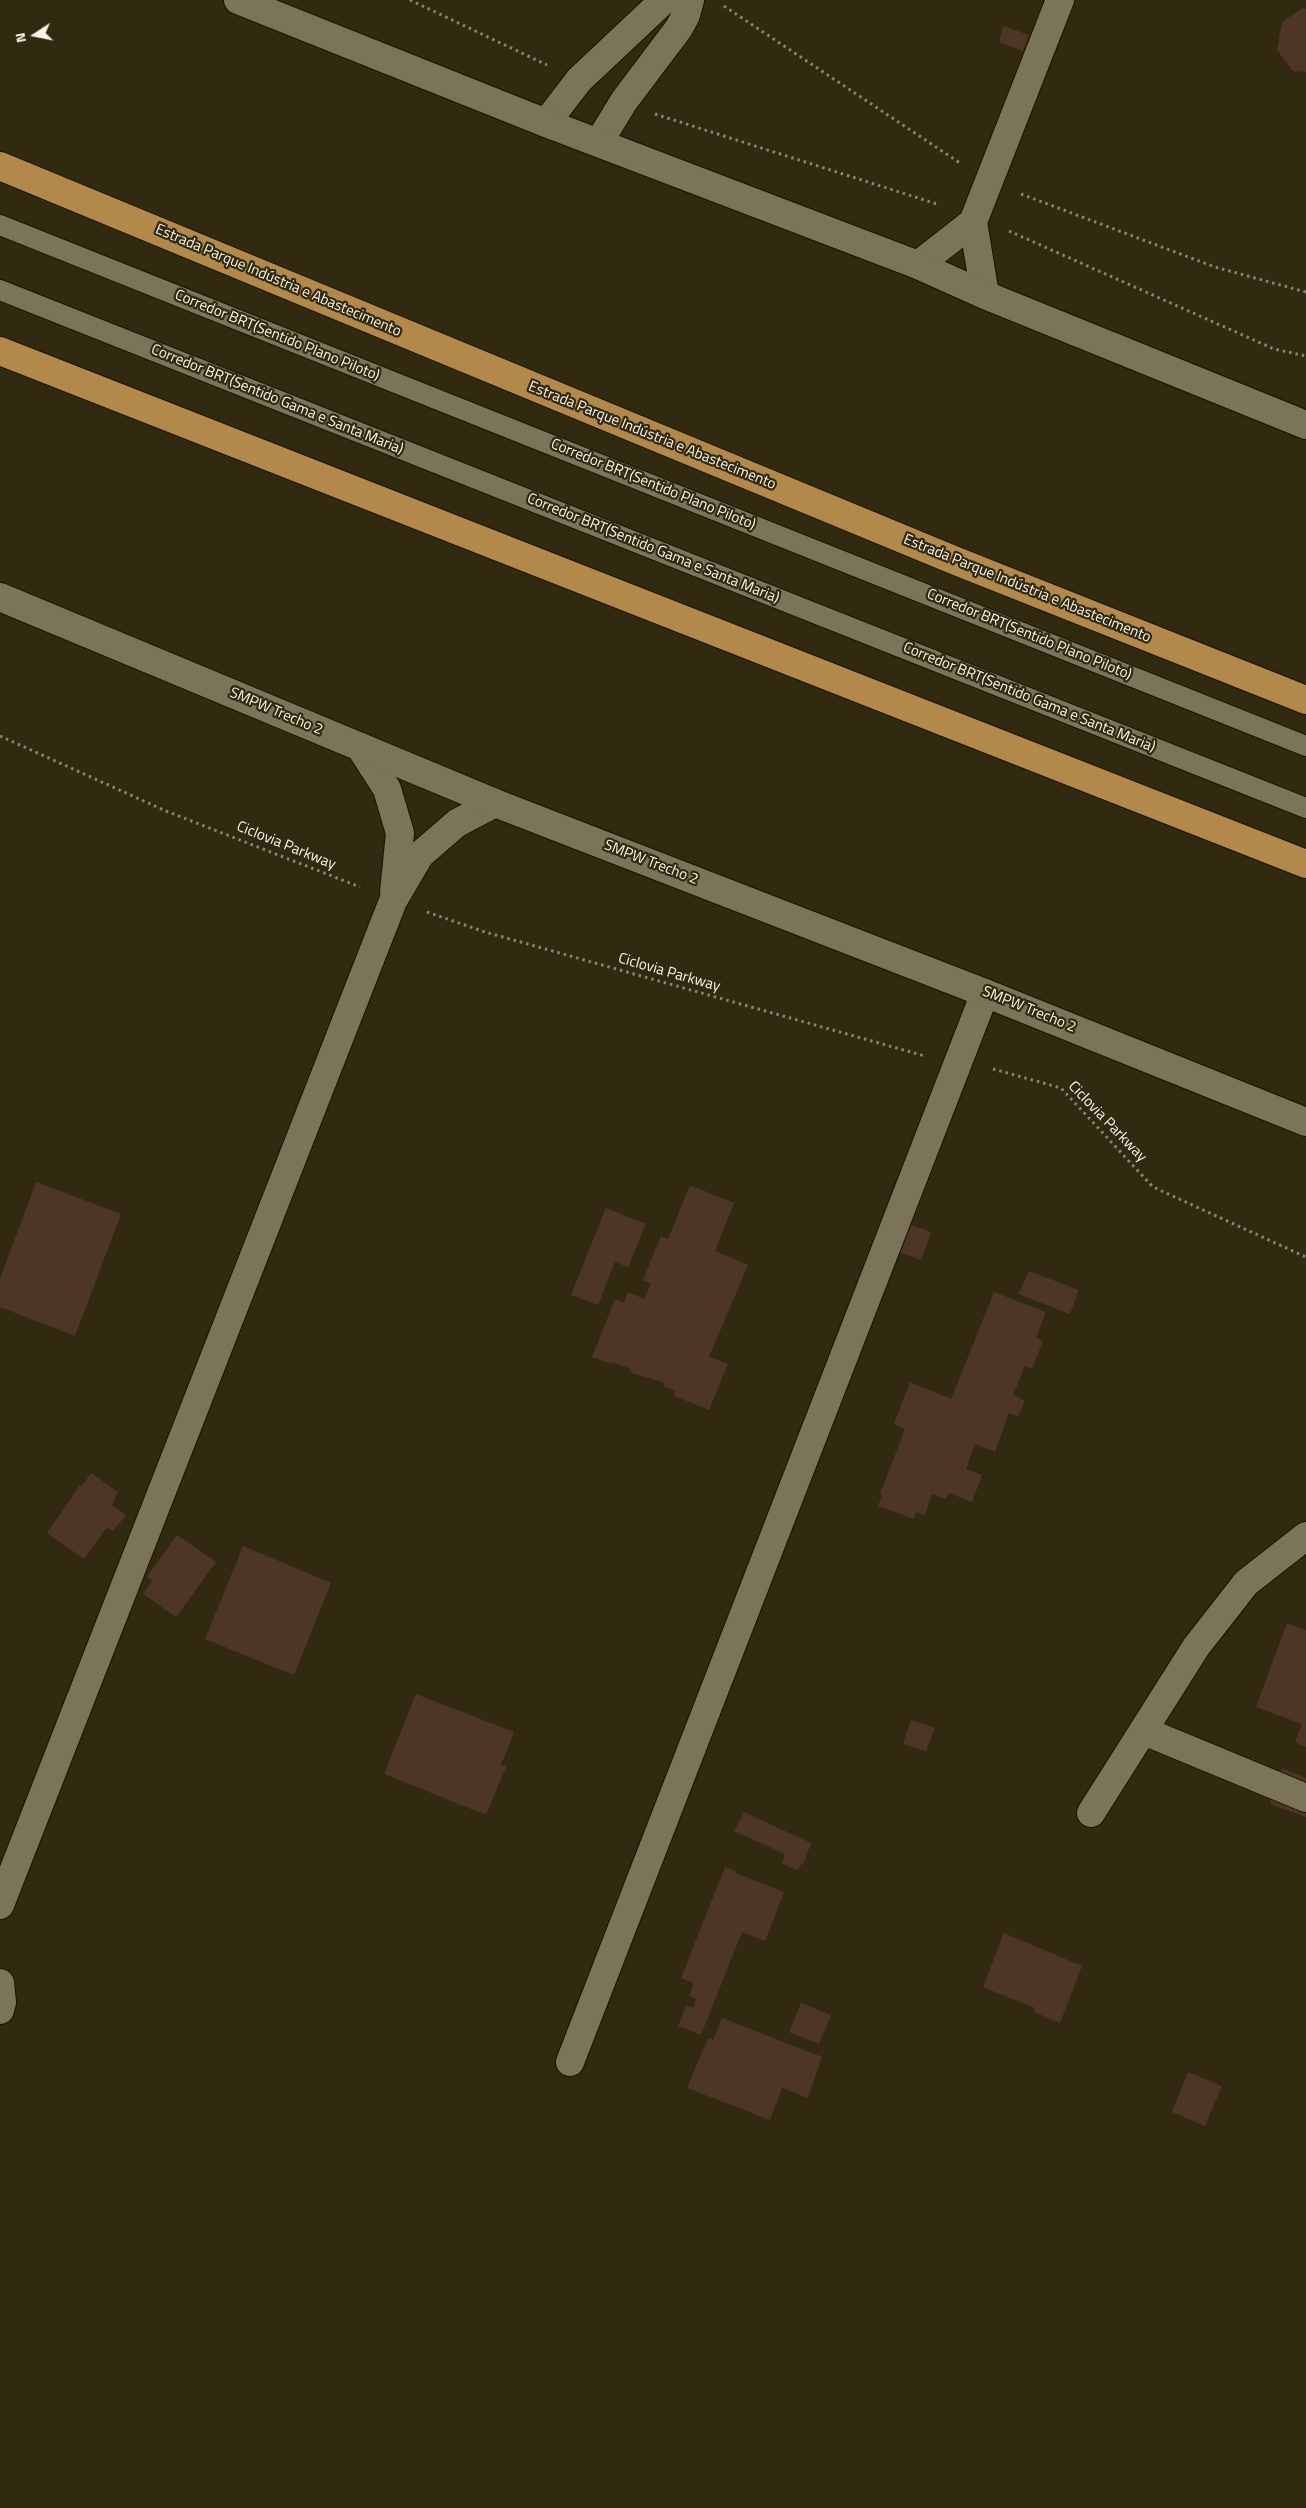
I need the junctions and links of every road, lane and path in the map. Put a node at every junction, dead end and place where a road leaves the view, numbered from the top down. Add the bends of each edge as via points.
1 (238, 0) edge
2 (410, 0) edge
3 (664, 0) edge
4 (690, 0) edge
5 (1060, 0) edge
6 (579, 80) junction
7 (624, 101) junction
8 (546, 123) junction
9 (598, 142) junction
10 (0, 166) edge
11 (974, 219) junction
12 (0, 225) edge
13 (918, 265) junction
14 (0, 290) edge
15 (985, 295) junction
16 (0, 351) edge
17 (1306, 356) edge
18 (1306, 425) edge
19 (0, 597) edge
20 (1306, 700) edge
21 (0, 736) edge
22 (1306, 746) edge
23 (360, 747) junction
24 (495, 803) junction
25 (1306, 808) edge
26 (1306, 864) edge
27 (393, 901) junction
28 (985, 993) junction
29 (956, 1064) junction
30 (1306, 1122) edge
31 (1306, 1257) edge
32 (1306, 1536) edge
33 (1144, 1731) junction
34 (1306, 1798) edge
35 (1090, 1813) dead end
36 (0, 1904) edge
37 (0, 1983) edge
38 (0, 2010) edge
39 (570, 2062) dead end

1 - 8 street
2 - 6 path
3 - 6 street
4 - 7 street via 679,28
5 - 11 street
6 - 8 street
7 - 9 street
7 - 11 path
8 - 9 street
9 - 13 street
10 - 20 highway, Estrada Parque Indústria e Abastecimento via 956,561
11 - 13 street
11 - 15 street
11 - 17 path via 1274,349
12 - 22 lane, Corredor BRT(Sentido Plano Piloto)
13 - 15 street
14 - 25 lane, Corredor BRT(Sentido Gama e Santa Maria)
15 - 18 street
16 - 26 highway
19 - 23 street, SMPW Trecho 2
21 - 27 path, Ciclovia Parkway via 166,811
23 - 24 street, SMPW Trecho 2
23 - 27 street via 387,789 400,833
24 - 27 street via 457,823 420,854
24 - 28 street, SMPW Trecho 2
27 - 29 path, Ciclovia Parkway via 495,935
27 - 36 street
28 - 29 street
28 - 30 street, SMPW Trecho 2
29 - 31 path, Ciclovia Parkway via 997,1070 1061,1088 1153,1187
29 - 39 street
32 - 33 street via 1246,1583 1196,1647
33 - 34 street
33 - 35 street
37 - 38 street

